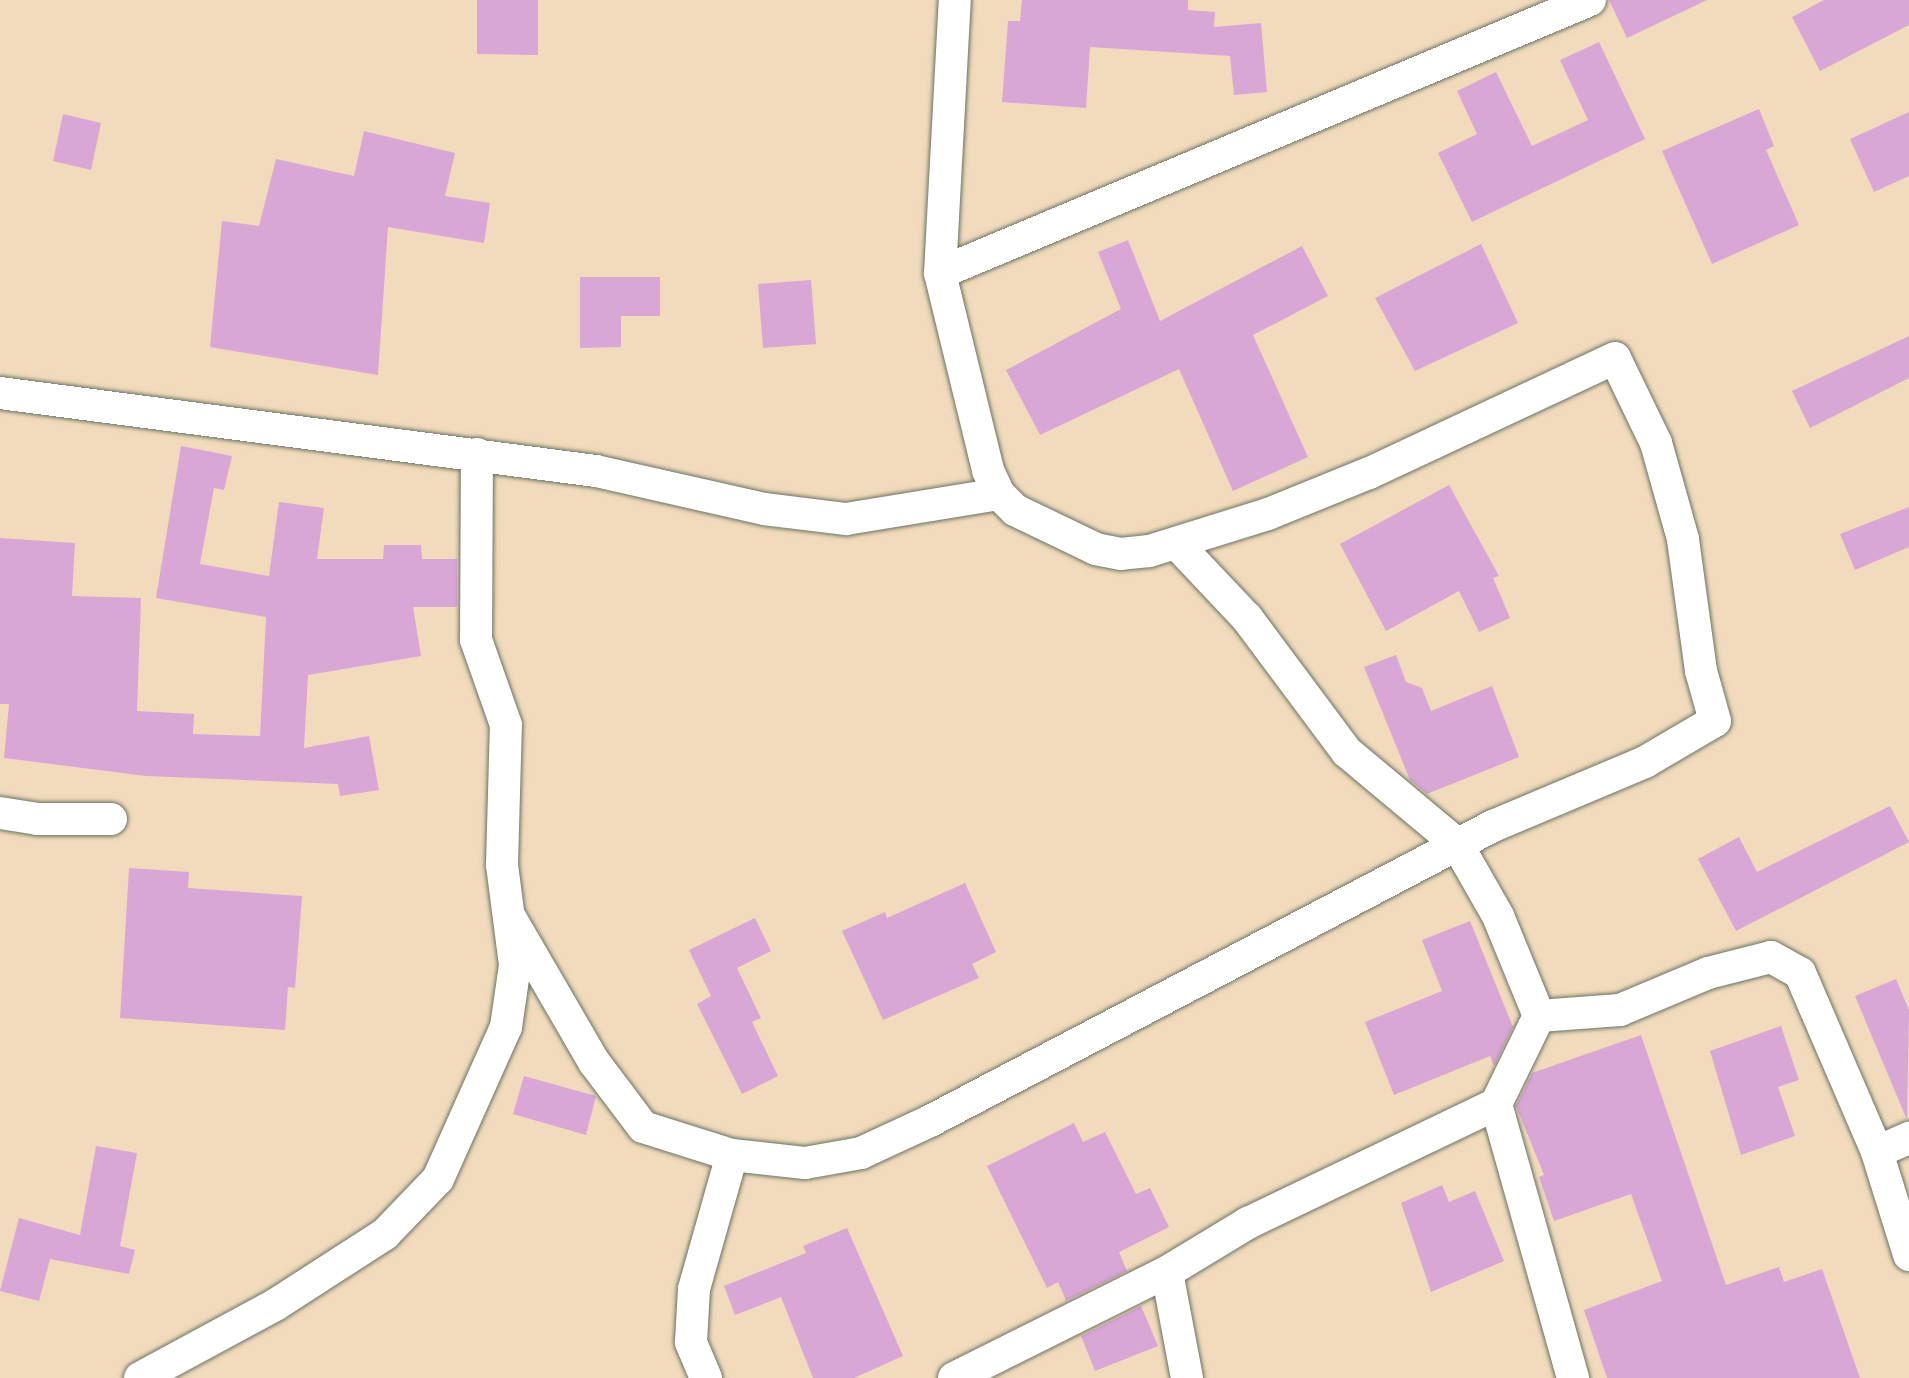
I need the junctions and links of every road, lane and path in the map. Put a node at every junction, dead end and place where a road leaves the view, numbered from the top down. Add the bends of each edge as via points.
1 (955, 0) edge
2 (1590, 0) edge
3 (940, 273) junction
4 (0, 393) edge
5 (477, 454) junction
6 (999, 494) junction
7 (1177, 544) junction
8 (0, 813) edge
9 (111, 819) dead end
10 (1457, 844) junction
11 (511, 919) junction
12 (1539, 1016) junction
13 (1496, 1104) junction
14 (1909, 1138) edge
15 (1877, 1152) junction
16 (732, 1155) junction
17 (1909, 1255) edge
18 (1167, 1272) junction
19 (140, 1378) edge
20 (706, 1378) edge
21 (954, 1378) edge
22 (1187, 1378) edge
23 (1573, 1378) edge

1 - 3 street
2 - 3 street
3 - 6 street via 988,470
4 - 5 street
5 - 6 street via 846,519
5 - 11 street via 476,640 506,725 502,865
6 - 7 street via 1035,523 1096,549 1121,554
7 - 10 street via 1247,618 1347,752
7 - 10 street via 1369,473 1615,358 1656,443 1683,539 1701,671 1715,721 1645,762
8 - 9 street
10 - 12 street via 1498,916
10 - 16 street via 861,1153 805,1163
11 - 16 street via 594,1062 643,1127
11 - 19 street via 515,965 506,1027 438,1179 385,1234 275,1305
12 - 13 street
12 - 15 street via 1620,1010 1708,973 1771,957 1800,973
13 - 18 street via 1248,1223
13 - 23 street
14 - 15 street
15 - 17 street
16 - 20 street via 694,1289 691,1342
18 - 21 street
18 - 22 street

